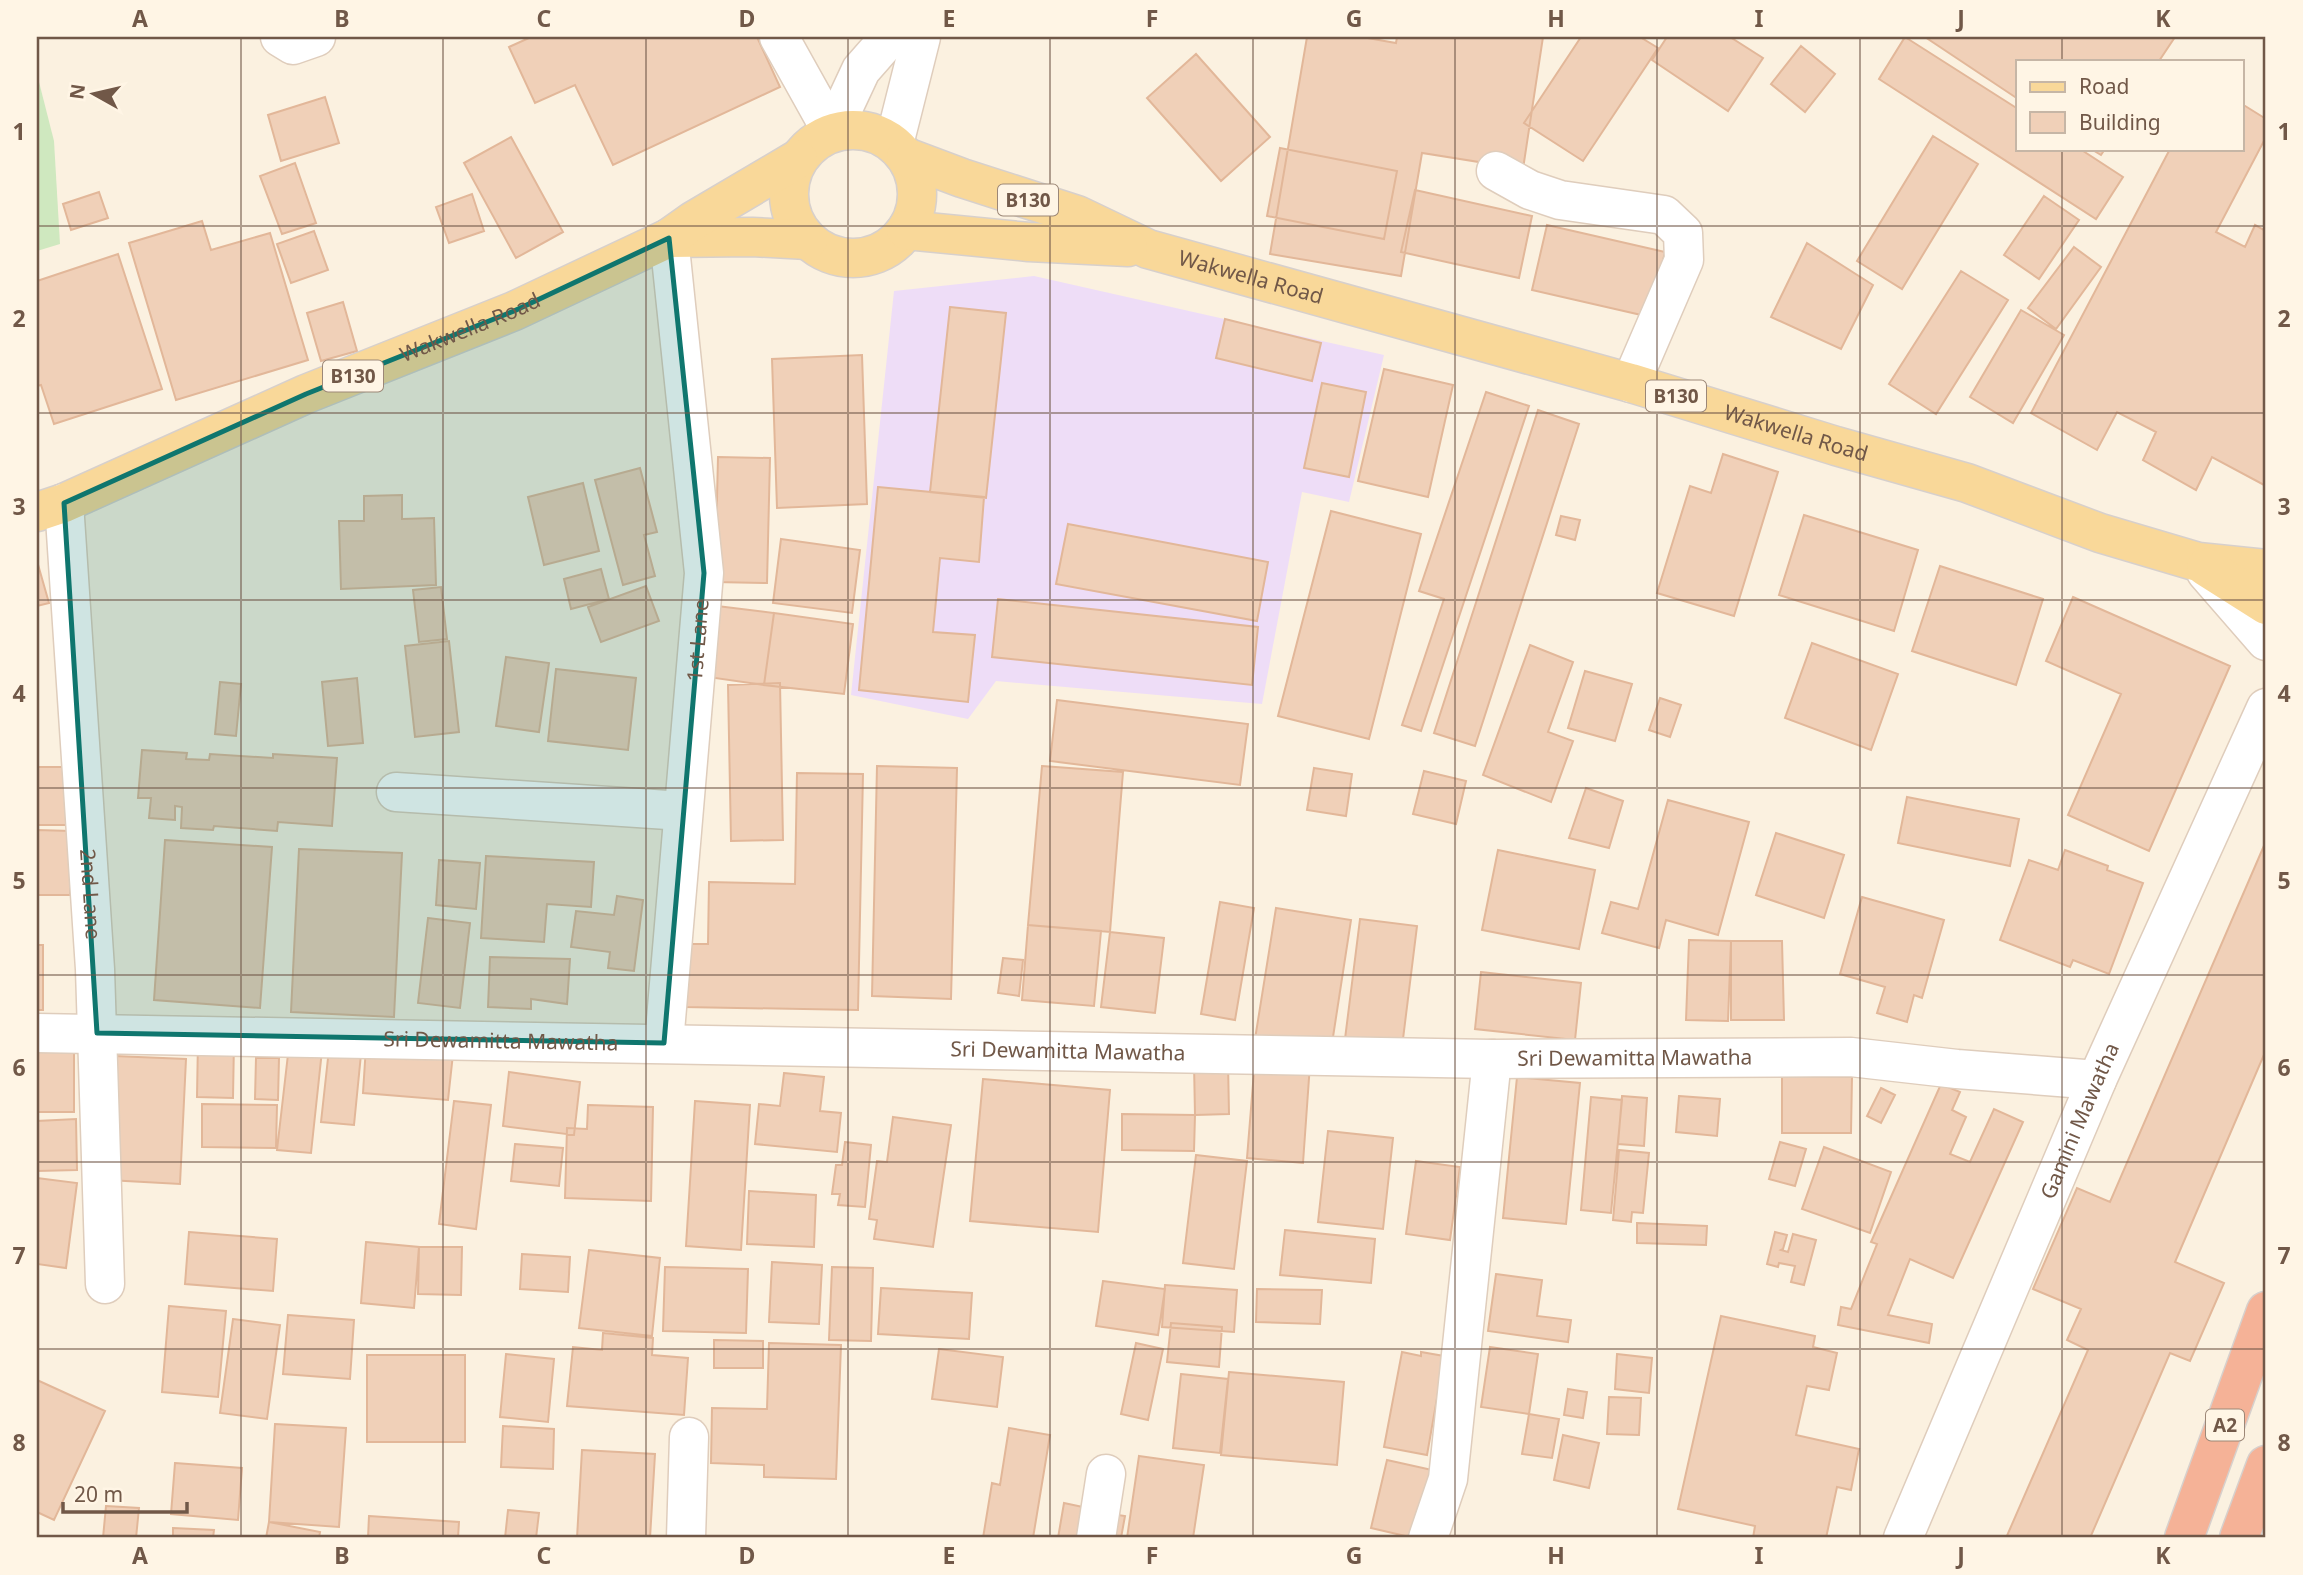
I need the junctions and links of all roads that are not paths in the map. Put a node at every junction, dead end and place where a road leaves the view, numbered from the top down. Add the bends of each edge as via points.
1 (280, 37) edge
2 (316, 37) edge
3 (779, 37) edge
4 (890, 37) edge
5 (921, 37) edge
6 (832, 132) junction
7 (900, 151) junction
8 (798, 159) junction
9 (1496, 171) dead end
10 (906, 230) junction
11 (669, 239) junction
12 (808, 240) junction
13 (1148, 248) junction
14 (1631, 383) junction
15 (50, 508) edge
16 (2198, 562) junction
17 (2266, 569) edge
18 (2266, 605) edge
19 (2266, 640) edge
20 (2266, 708) edge
21 (396, 792) dead end
22 (683, 811) junction
23 (37, 1033) edge
24 (97, 1033) junction
25 (664, 1043) junction
26 (1492, 1059) junction
27 (2096, 1080) junction
28 (105, 1284) dead end
29 (2266, 1311) edge
30 (689, 1437) dead end
31 (2266, 1465) edge
32 (1106, 1474) dead end
33 (686, 1538) edge
34 (1096, 1538) edge
35 (1427, 1538) edge
36 (1903, 1538) edge
37 (2183, 1538) edge
38 (2239, 1538) edge

1 - 2 street via 293,45
3 - 6 street
4 - 6 street via 861,70
5 - 7 street
6 - 7 main road via 867,130
6 - 8 main road
7 - 10 main road via 914,174 917,193
7 - 13 main road, Wakwella Road / B130 via 962,178 1077,215
8 - 11 main road, Wakwella Road / B130
8 - 12 main road via 790,180 789,202 795,222
9 - 14 street via 1560,200 1664,215 1683,233 1684,260
10 - 12 main road via 891,246 871,256 827,253
10 - 13 main road, Wakwella Road / B130
11 - 12 main road, Wakwella Road / B130
11 - 15 main road, Wakwella Road / B130 via 514,311 306,394
11 - 22 street, 1st Lane via 704,573
13 - 14 main road, Wakwella Road / B130
14 - 16 main road, Wakwella Road / B130 via 1967,483 2099,533
15 - 24 street, 2nd Lane via 95,969
16 - 17 main road, Wakwella Road / B130
16 - 18 main road, Wakwella Road / B130
16 - 19 street
20 - 27 street, Gamini Mawatha
21 - 22 street
22 - 25 street, 1st Lane
23 - 24 street, Sri Dewamitta Mawatha
24 - 25 street, Sri Dewamitta Mawatha
24 - 28 street, 2nd Lane
25 - 26 street, Sri Dewamitta Mawatha
26 - 27 street, Sri Dewamitta Mawatha via 1851,1057
26 - 35 street via 1448,1479
27 - 36 street, Gamini Mawatha
29 - 37 highway, A2
30 - 33 street
31 - 38 highway
32 - 34 street

